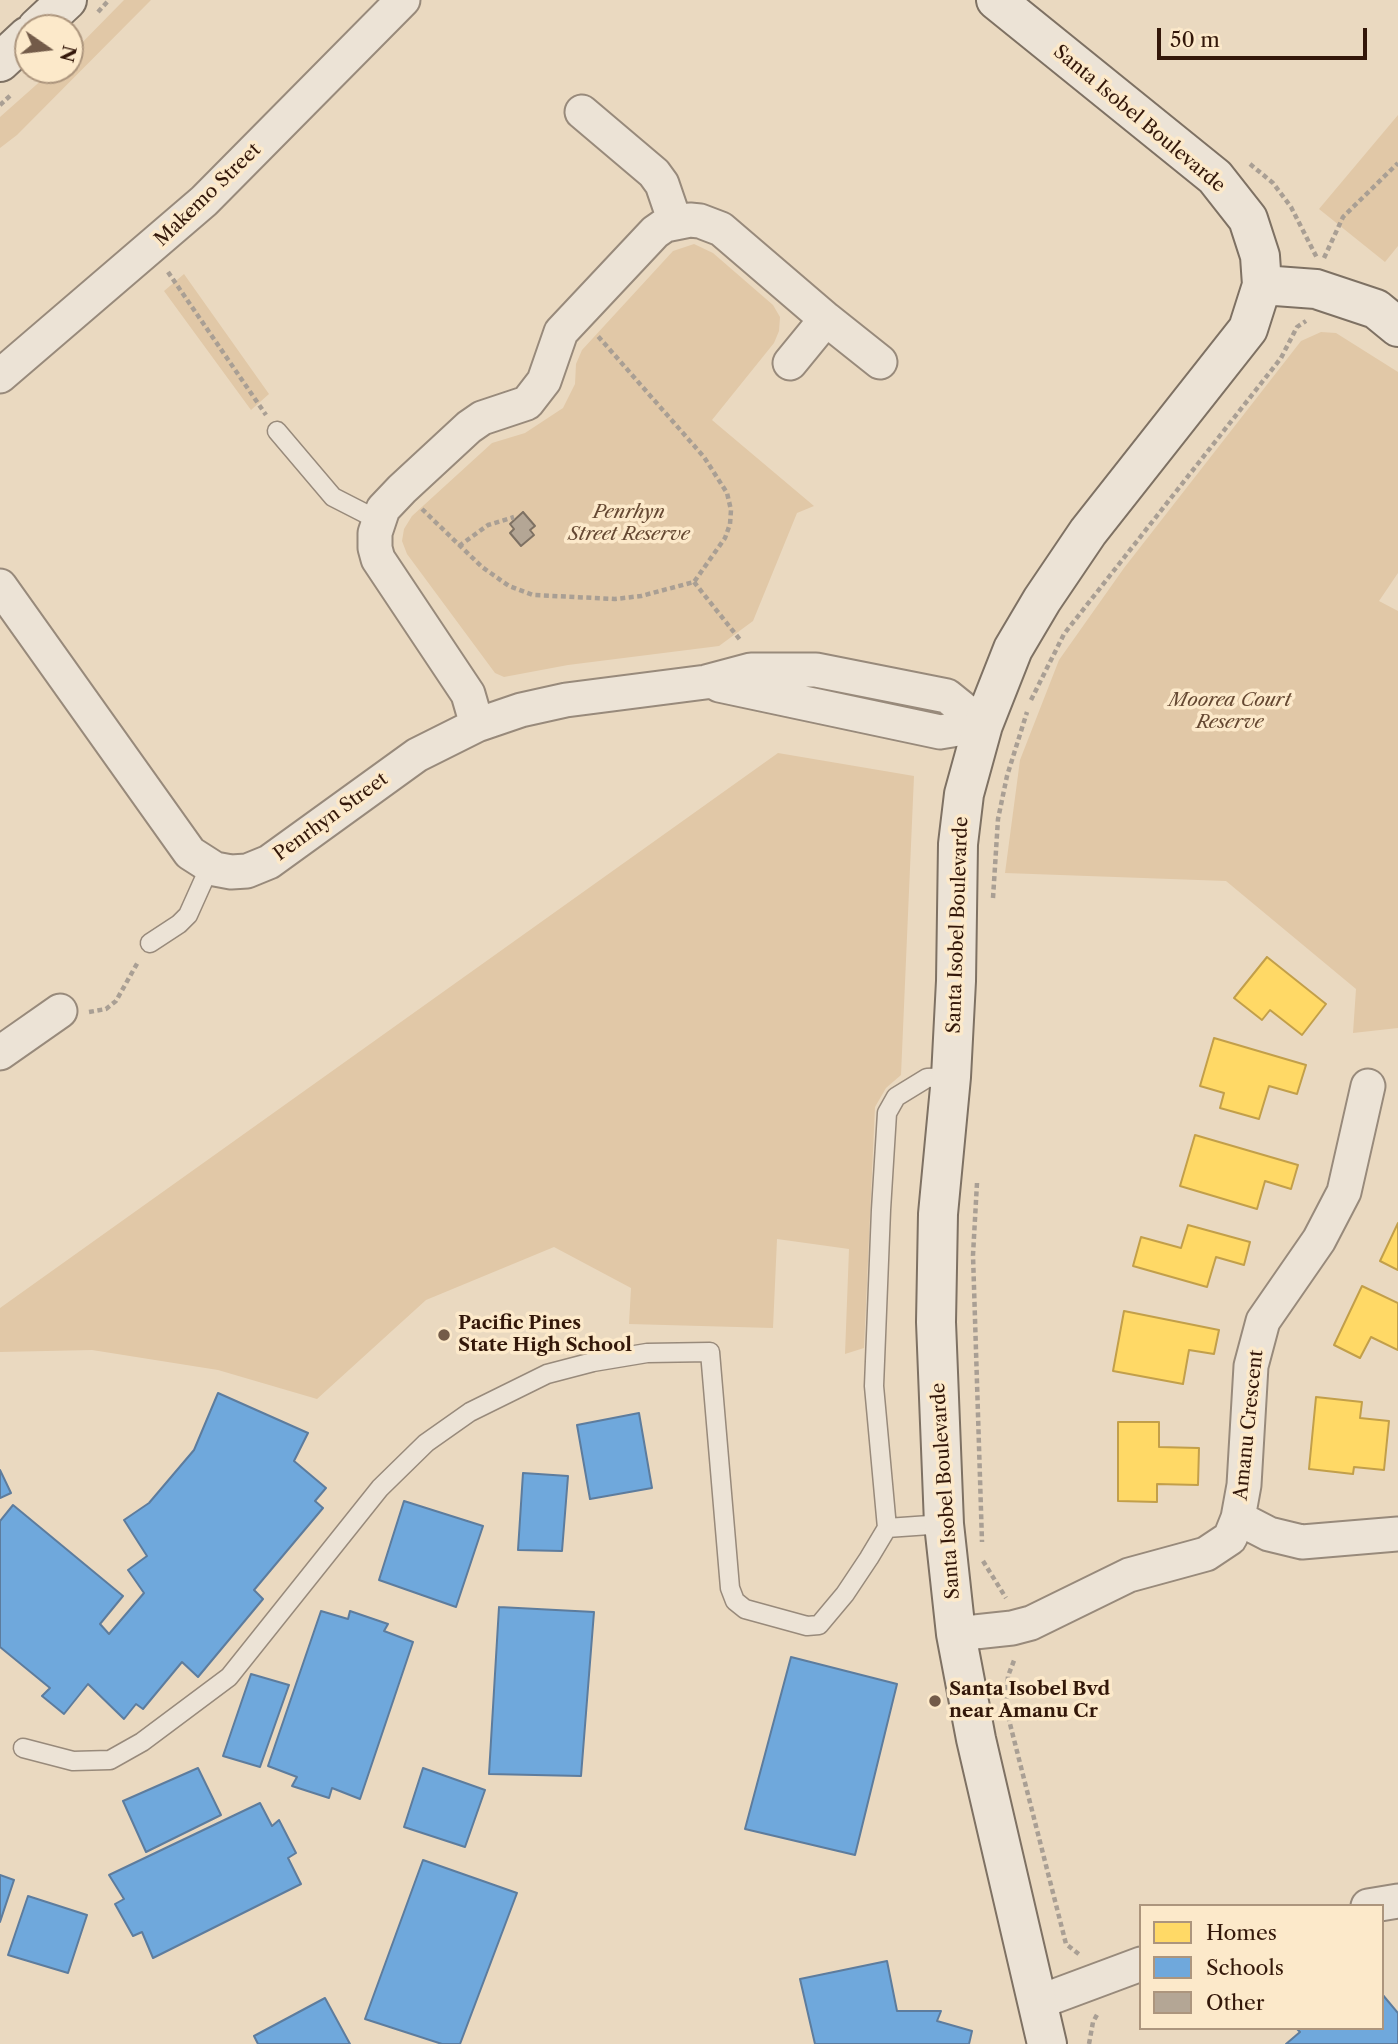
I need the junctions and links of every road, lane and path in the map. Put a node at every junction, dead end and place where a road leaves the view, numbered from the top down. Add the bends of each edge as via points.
1 (66, 0) edge
2 (403, 0) edge
3 (996, 0) edge
4 (52, 14) edge
5 (14, 49) edge
6 (0, 62) edge
7 (582, 112) dead end
8 (1398, 163) edge
9 (675, 222) junction
10 (151, 249) junction
11 (1262, 285) junction
12 (1316, 289) junction
13 (578, 314) junction
14 (826, 320) junction
15 (1398, 327) edge
16 (880, 362) dead end
17 (790, 363) dead end
18 (0, 376) edge
19 (277, 431) joint
20 (402, 489) junction
21 (514, 517) dead end
22 (377, 520) junction
23 (459, 546) junction
24 (694, 582) junction
25 (0, 586) edge
26 (738, 637) dead end
27 (477, 725) junction
28 (983, 725) junction
29 (210, 866) junction
30 (993, 900) dead end
31 (150, 943) joint
32 (60, 1011) joint
33 (0, 1053) edge
34 (951, 1077) junction
35 (1368, 1086) dead end
36 (978, 1173) dead end
37 (1238, 1518) junction
38 (944, 1524) junction
39 (887, 1528) junction
40 (1398, 1534) edge
41 (1012, 1628) junction
42 (956, 1634) junction
43 (23, 1748) dead end
44 (1398, 1901) edge
45 (1380, 1904) edge
46 (1139, 1965) edge
47 (1095, 1981) junction
48 (1039, 2002) junction
49 (1047, 2044) edge
50 (1089, 2044) edge

1 - 4 street
2 - 10 street, Makemo Street
3 - 11 street, Santa Isobel Boulevarde via 1215,177 1248,219 1260,256
5 - 6 street
7 - 9 street via 653,173 662,184
8 - 12 path via 1343,217 1320,268
9 - 13 street via 655,232
9 - 14 street via 700,221 721,229
10 - 18 street, Makemo Street
10 - 19 path
11 - 12 street
11 - 28 street, Santa Isobel Boulevarde via 1248,329 1088,532 1042,600 1013,649
12 - 15 street via 1376,309
12 - 30 path via 1312,315 1297,327 1281,358 1064,634 1028,706 1007,776 998,818
13 - 20 street via 561,332 544,381 527,403 482,418
13 - 24 path via 704,457 727,493 731,509 725,538
14 - 16 street
14 - 17 street
19 - 22 lane via 333,497
20 - 22 street
20 - 23 path
21 - 23 path via 488,525
22 - 27 street via 378,559 468,694
23 - 24 path via 509,586 533,595 615,599
24 - 26 path
25 - 29 street via 190,853
27 - 28 street, Penrhyn Street via 566,700 706,682 940,732
27 - 29 street, Penrhyn Street via 417,755 269,862 247,871
28 - 34 street, Santa Isobel Boulevarde via 964,794 958,844
29 - 31 lane via 188,915
31 - 32 path via 116,1001 106,1009
32 - 33 street
34 - 38 street, Santa Isobel Boulevarde via 938,1214 936,1322
34 - 39 lane via 927,1078 896,1097 887,1113 874,1386
35 - 37 street, Amanu Crescent via 1344,1192 1319,1240 1264,1321 1251,1366
36 - 41 path via 973,1255 983,1562 1007,1598
37 - 40 street via 1269,1534 1302,1542
37 - 41 street, Amanu Crescent via 1230,1538 1206,1554 1129,1575
38 - 39 lane
38 - 42 street, Santa Isobel Boulevarde
39 - 43 lane via 819,1625 807,1626 745,1609 730,1588 710,1352 647,1353 593,1362 547,1374 502,1395 426,1443 380,1488 229,1677 142,1742 110,1760 73,1762
41 - 42 street, Amanu Crescent
41 - 47 path via 1015,1659 1005,1705 1066,1944 1087,1958
42 - 48 street, Santa Isobel Boulevarde via 976,1739
44 - 45 street
46 - 47 street
47 - 48 street
47 - 50 path via 1100,2008
48 - 49 street, Santa Isobel Boulevarde

